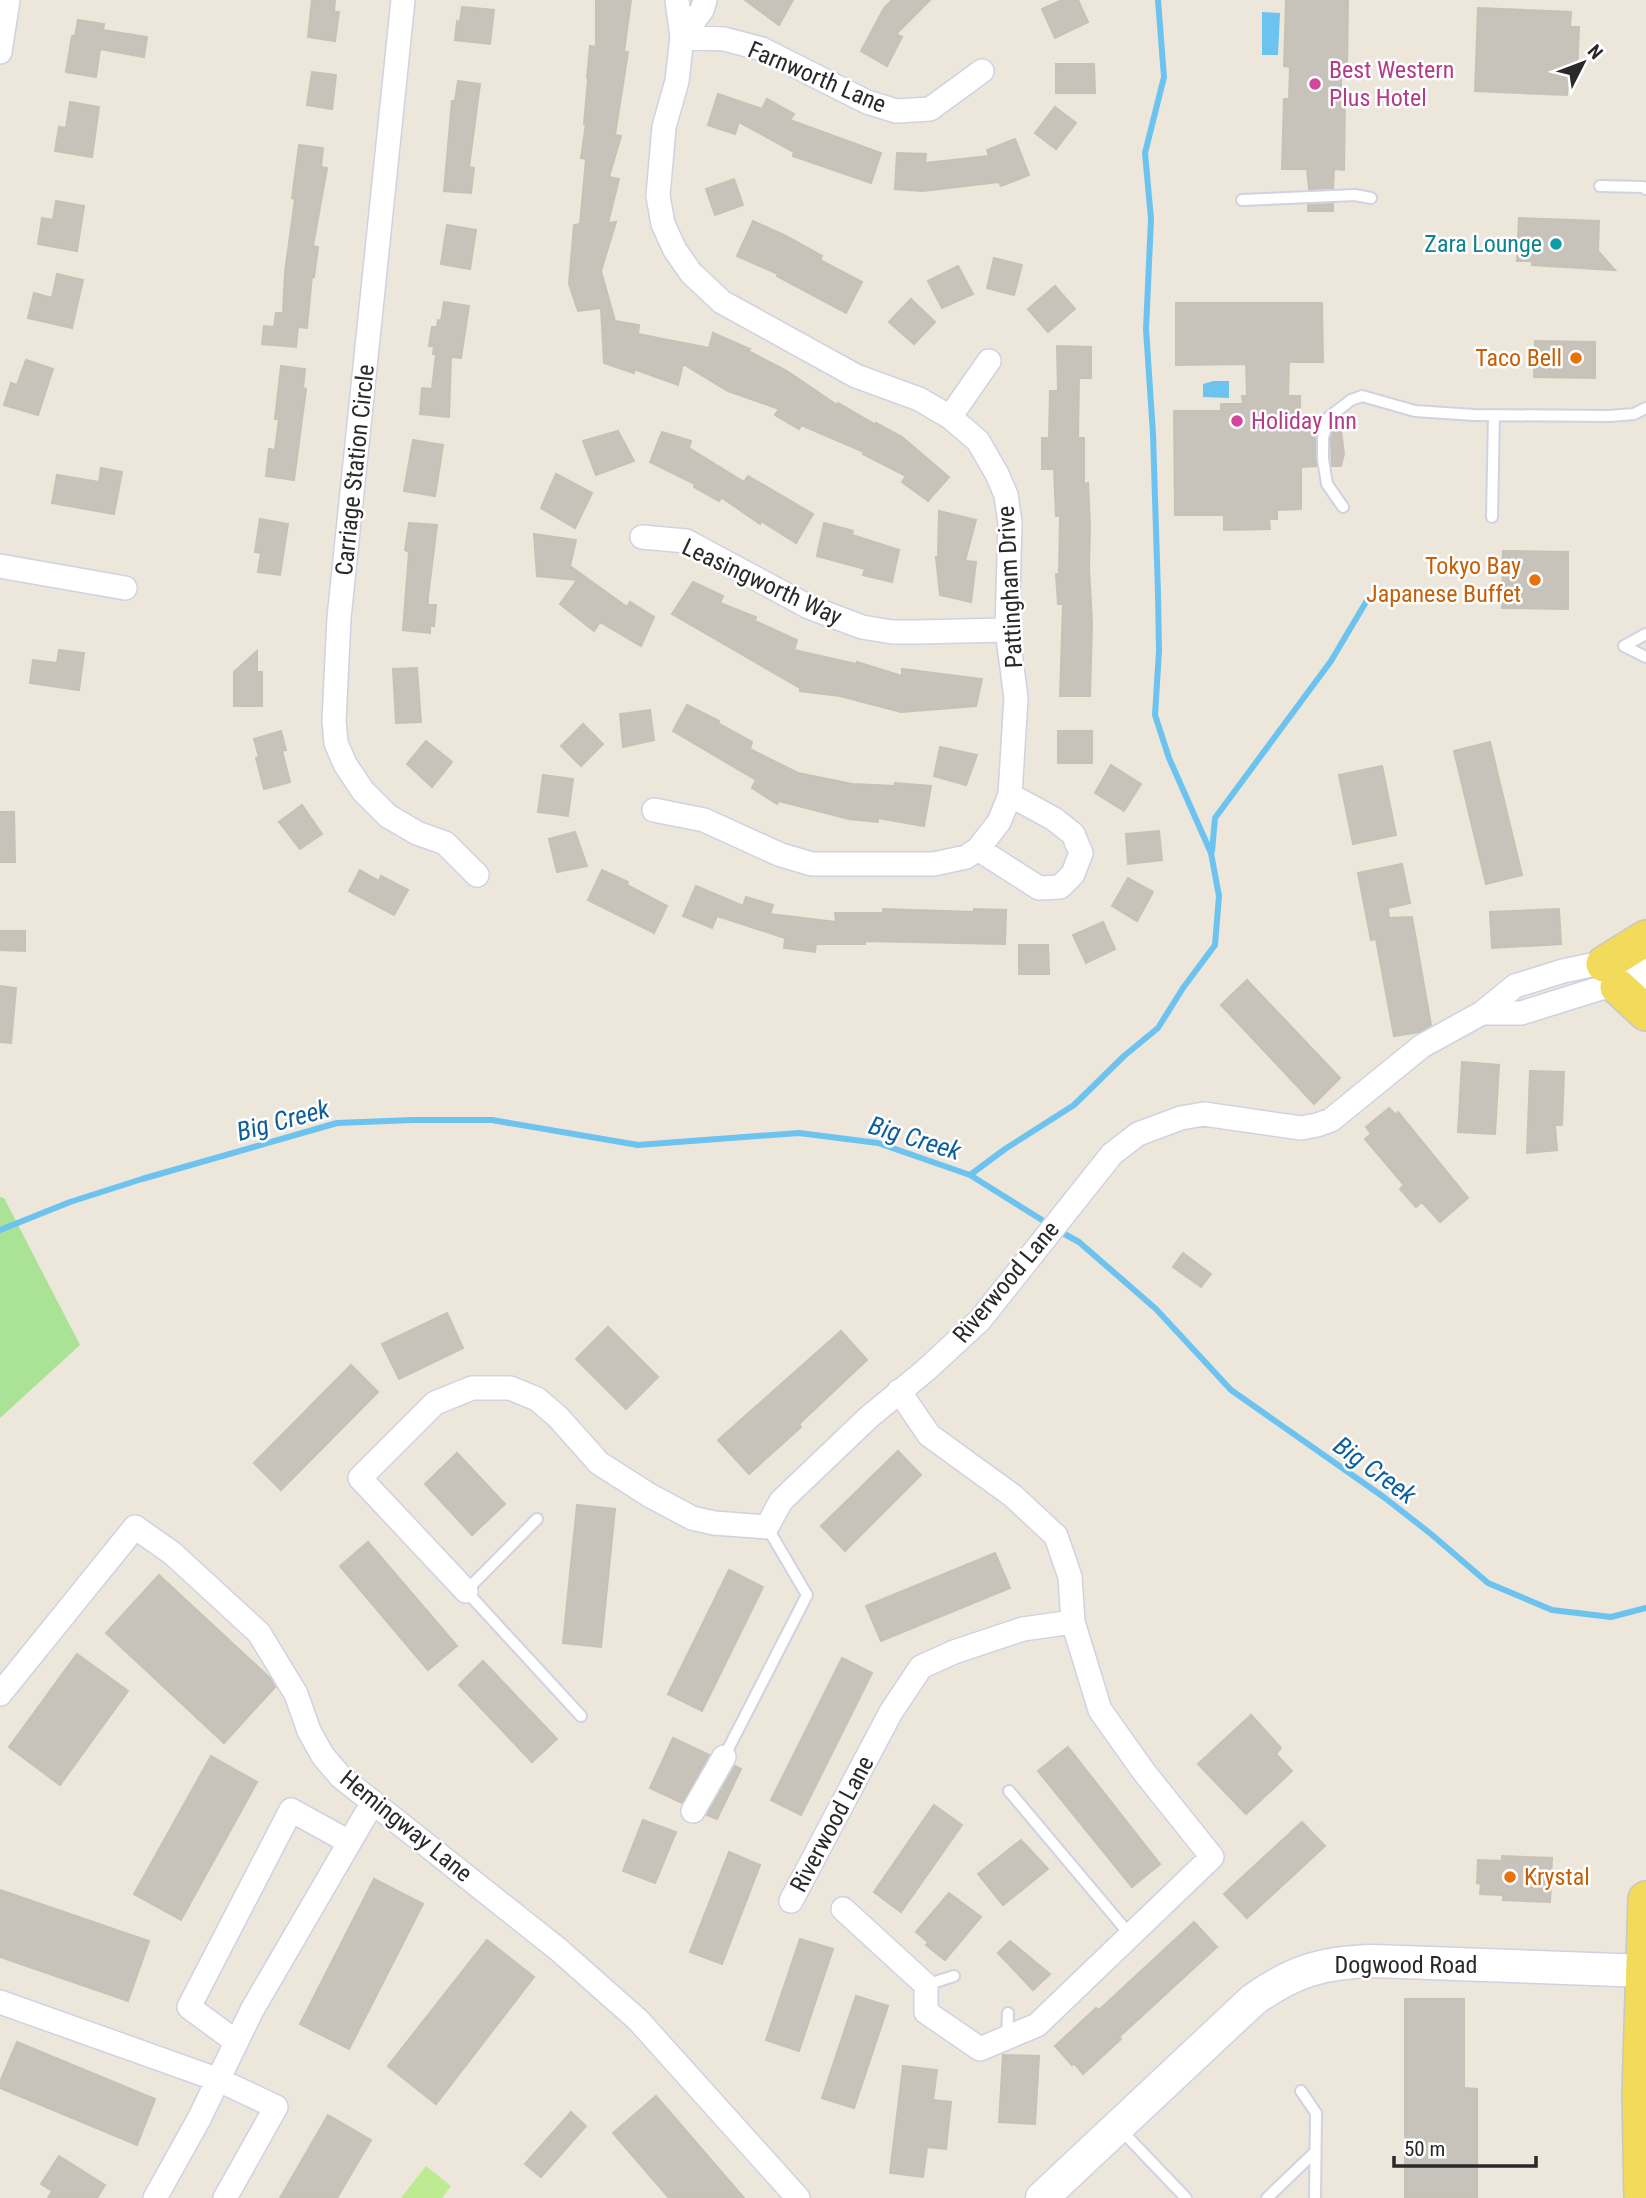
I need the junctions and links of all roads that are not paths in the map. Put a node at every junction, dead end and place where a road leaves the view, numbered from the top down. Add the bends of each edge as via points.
1 (8, 0) edge
2 (403, 0) edge
3 (677, 0) edge
4 (705, 0) edge
5 (682, 37) junction
6 (0, 51) edge
7 (982, 71) dead end
8 (1600, 186) dead end
9 (1645, 187) edge
10 (1371, 198) dead end
11 (1242, 200) dead end
12 (989, 361) dead end
13 (1646, 408) edge
14 (1634, 414) junction
15 (1494, 415) junction
16 (950, 417) junction
17 (1646, 422) edge
18 (1343, 507) dead end
19 (1492, 517) dead end
20 (642, 537) dead end
21 (0, 566) edge
22 (125, 588) dead end
23 (1007, 630) junction
24 (1646, 634) edge
25 (1646, 657) edge
26 (1010, 795) junction
27 (654, 810) dead end
28 (978, 849) junction
29 (477, 875) dead end
30 (1646, 938) edge
31 (1646, 963) edge
32 (1623, 979) edge
33 (1646, 1013) edge
34 (900, 1391) junction
35 (537, 1519) dead end
36 (767, 1527) junction
37 (466, 1591) junction
38 (1073, 1622) junction
39 (0, 1694) edge
40 (581, 1716) dead end
41 (724, 1757) joint
42 (1009, 1791) dead end
43 (373, 1802) junction
44 (693, 1811) dead end
45 (349, 1842) junction
46 (1646, 1899) edge
47 (791, 1901) dead end
48 (843, 1909) dead end
49 (1130, 1936) junction
50 (1644, 1971) edge
51 (954, 1976) dead end
52 (926, 1985) junction
53 (0, 2002) edge
54 (1008, 2013) dead end
55 (1007, 2039) junction
56 (235, 2041) junction
57 (219, 2080) junction
58 (1301, 2091) dead end
59 (1118, 2127) junction
60 (1315, 2152) junction
61 (155, 2198) edge
62 (226, 2198) edge
63 (798, 2198) edge
64 (1042, 2198) edge
65 (1186, 2198) edge
66 (1267, 2198) edge
67 (1315, 2198) edge
68 (1642, 2198) edge

1 - 6 street
2 - 29 street, Carriage Station Circle via 339,618 334,720 345,764 363,791 388,817 445,843
3 - 5 street, Pattingham Drive
4 - 5 street, Pattingham Drive
5 - 7 street, Farnworth Lane via 724,39 762,49 867,102 897,111 930,109
5 - 16 street, Pattingham Drive via 677,81 664,127 658,196 663,224 691,274 722,302 856,376 919,399
8 - 9 lane
10 - 11 lane
12 - 16 street
13 - 14 lane
14 - 15 lane
14 - 17 lane
15 - 18 lane via 1415,411 1362,396 1351,400 1329,417 1323,438 1327,484
15 - 19 lane
16 - 23 street, Pattingham Drive via 978,441 1006,495 1010,523
20 - 23 street, Leasingworth Way via 686,541 809,607 862,627 936,633
21 - 22 street
23 - 26 street, Pattingham Drive via 1016,698
24 - 25 lane via 1624,646
26 - 28 street, Pattingham Drive via 999,822
26 - 28 street via 1073,834 1081,853 1073,874 1060,887 1039,888
27 - 28 street via 705,820 812,864 934,864 966,857
30 - 32 main road
31 - 32 street, Riverwood Lane
32 - 33 main road
32 - 34 street, Riverwood Lane via 1563,971 1515,986 1482,1013 1422,1046 1331,1119 1317,1125 1301,1128 1204,1114 1138,1134 1112,1154 980,1320
34 - 36 street, Riverwood Lane via 781,1501
34 - 38 street via 929,1435 1013,1496 1056,1536 1070,1577
35 - 37 lane
36 - 37 street via 692,1518 598,1463 537,1399 510,1388 472,1388 435,1404 360,1478
36 - 41 lane via 807,1595
37 - 40 lane
38 - 47 street, Riverwood Lane via 1023,1629 921,1667 891,1712
38 - 49 street via 1100,1710 1212,1857
39 - 43 street, Hemingway Lane via 135,1527 172,1553 259,1633 296,1694 323,1756
41 - 44 street
42 - 49 lane
43 - 45 street
43 - 63 street, Hemingway Lane via 559,1950 638,2020
45 - 56 street
45 - 56 street via 290,1810 189,2007
46 - 50 main road
48 - 52 street
49 - 55 street via 1037,2025
50 - 59 street, Dogwood Road via 1374,1961 1321,1965 1296,1973 1253,2000
50 - 68 main road
51 - 52 lane
52 - 55 street via 926,2012 980,2049
53 - 57 street
54 - 55 lane
56 - 57 street
57 - 61 street
57 - 62 street via 276,2107
58 - 60 lane via 1316,2113
59 - 64 street, Dogwood Road
59 - 65 lane
60 - 66 lane
60 - 67 lane

